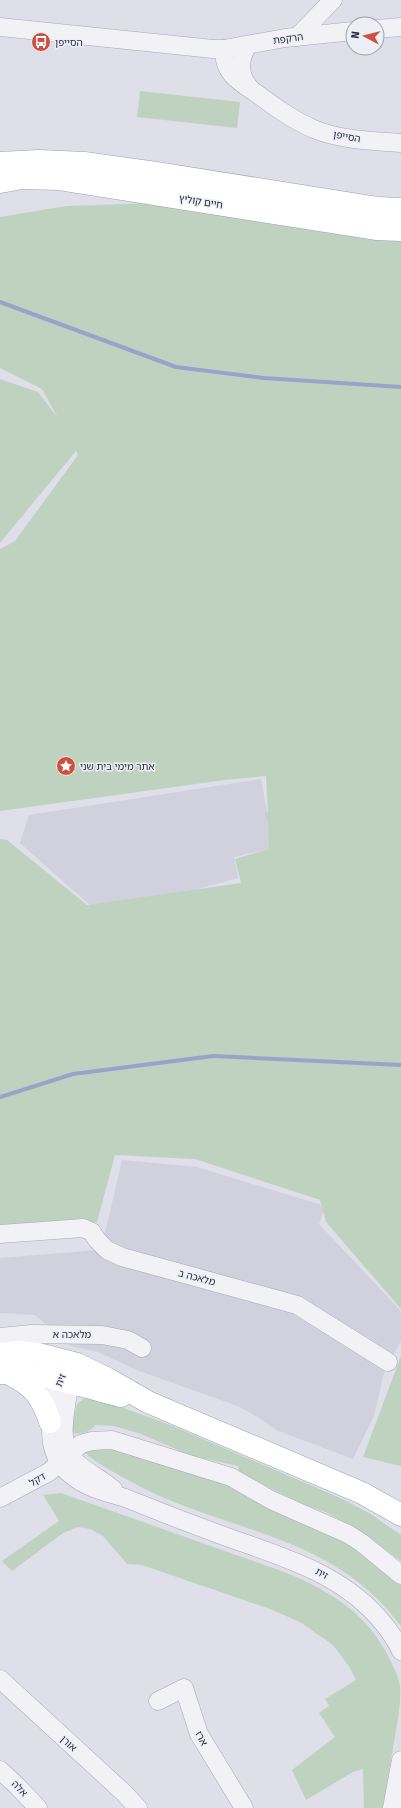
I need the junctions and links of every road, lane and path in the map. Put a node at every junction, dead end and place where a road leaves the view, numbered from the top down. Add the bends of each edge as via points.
1 (332, 1) edge
2 (0, 27) edge
3 (401, 27) edge
4 (385, 28) edge
5 (345, 32) edge
6 (297, 36) junction
7 (248, 45) junction
8 (224, 49) junction
9 (255, 93) junction
10 (401, 143) edge
11 (0, 163) edge
12 (0, 182) edge
13 (401, 209) edge
14 (401, 230) edge
15 (0, 1234) edge
16 (0, 1337) edge
17 (142, 1348) dead end
18 (388, 1362) dead end
19 (2, 1367) edge
20 (66, 1375) junction
21 (50, 1422) junction
22 (65, 1459) junction
23 (0, 1498) edge
24 (401, 1515) edge
25 (401, 1574) edge
26 (401, 1651) edge
27 (0, 1679) edge
28 (158, 1701) dead end
29 (401, 1760) edge
30 (0, 1770) edge
31 (38, 1808) edge
32 (138, 1808) edge
33 (244, 1808) edge
34 (392, 1808) edge

1 - 6 street
2 - 8 street
3 - 4 street
5 - 6 street, הרקפת
6 - 7 street, הרקפת
7 - 8 street, הרקפת
7 - 9 street, הסייפן via 242,57 241,72 246,84
8 - 9 street, הסייפן via 225,63 232,76
9 - 10 street, הסייפן via 289,117 316,130 351,138
11 - 13 main road, חיים קוליץ via 84,163 378,208
12 - 14 main road, חיים קוליץ via 22,178 58,179 376,229
15 - 18 street, מלאכה ב via 83,1228 92,1232 108,1250 122,1257 297,1304
16 - 17 street, מלאכה א via 31,1334 102,1335 128,1340
19 - 20 main road via 18,1352 38,1354
19 - 21 main road via 38,1393
20 - 21 street, זית
20 - 22 street, זית via 63,1432
20 - 24 main road via 92,1371 148,1402 362,1493
21 - 22 street, זית via 50,1442 53,1451
22 - 23 street, דקל via 31,1482
22 - 25 street, דקל via 86,1442 112,1440 231,1477 271,1500 348,1534
22 - 26 street, זית via 78,1464 127,1499 283,1556 327,1576 368,1606 385,1625
27 - 32 street, אורן
28 - 33 street, ארז via 184,1688 199,1734
29 - 34 street
30 - 31 street, אלה

